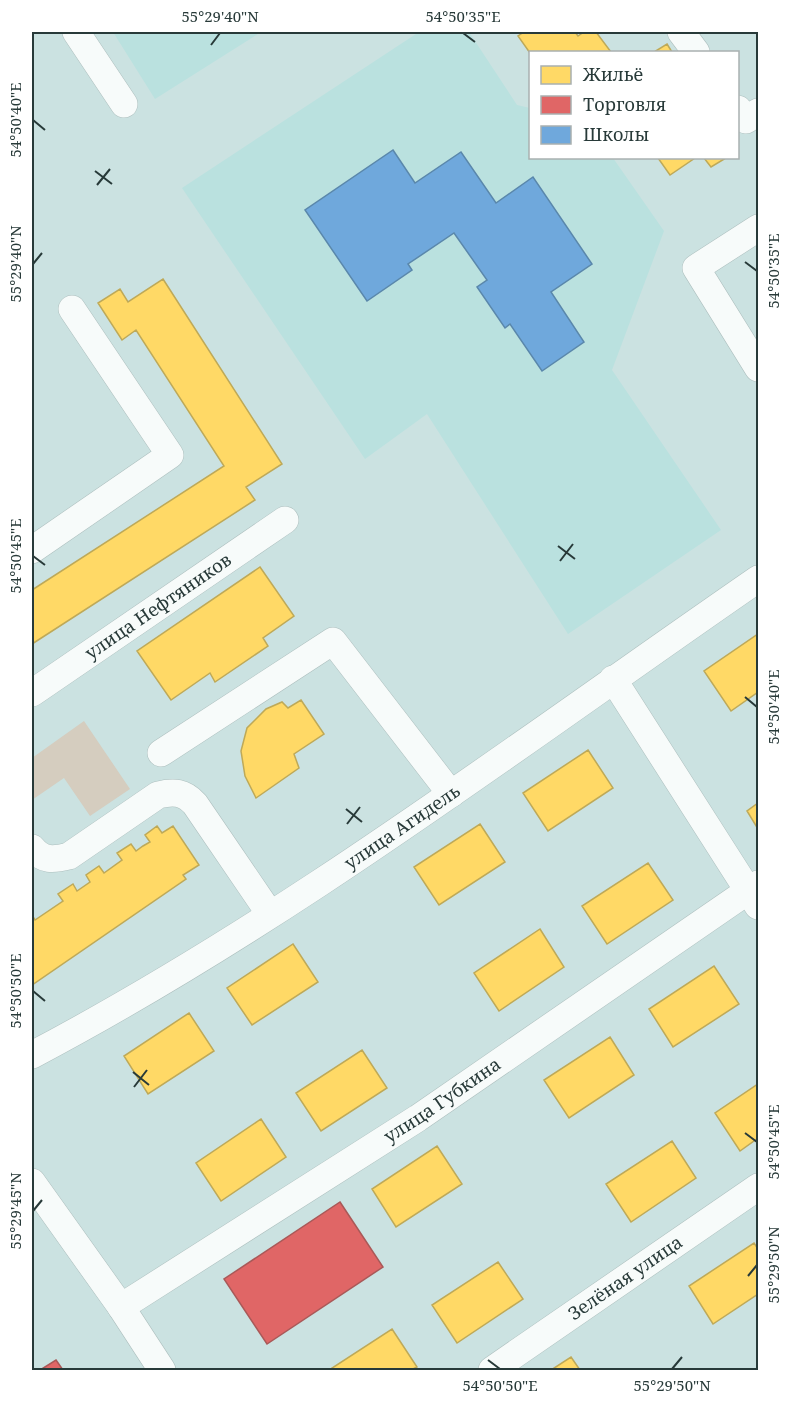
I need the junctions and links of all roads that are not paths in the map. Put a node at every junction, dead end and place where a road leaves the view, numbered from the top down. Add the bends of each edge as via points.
1 (76, 32) edge
2 (681, 32) edge
3 (695, 51) edge
4 (124, 104) dead end
5 (739, 110) edge
6 (759, 112) edge
7 (759, 228) edge
8 (72, 309) dead end
9 (759, 368) edge
10 (285, 520) dead end
11 (32, 550) edge
12 (759, 579) edge
13 (613, 679) junction
14 (32, 693) edge
15 (161, 753) dead end
16 (451, 794) junction
17 (32, 848) edge
18 (755, 893) edge
19 (270, 914) junction
20 (32, 1055) edge
21 (759, 1187) edge
22 (34, 1190) edge
23 (122, 1307) junction
24 (162, 1371) edge
25 (492, 1371) edge

1 - 4 street
2 - 3 street
5 - 6 street via 746,120
7 - 9 street via 696,267
8 - 11 street via 170,455
10 - 14 street, улица Нефтяников
12 - 13 street, улица Агидель
13 - 16 street, улица Агидель
13 - 18 street
15 - 16 street via 333,641
16 - 19 street, улица Агидель
17 - 19 street via 36,854 53,860 69,856 158,795 179,793 195,804
18 - 23 street, улица Губкина via 418,1118
19 - 20 street, улица Агидель
21 - 25 street, Зелёная улица
22 - 23 street
23 - 24 street

